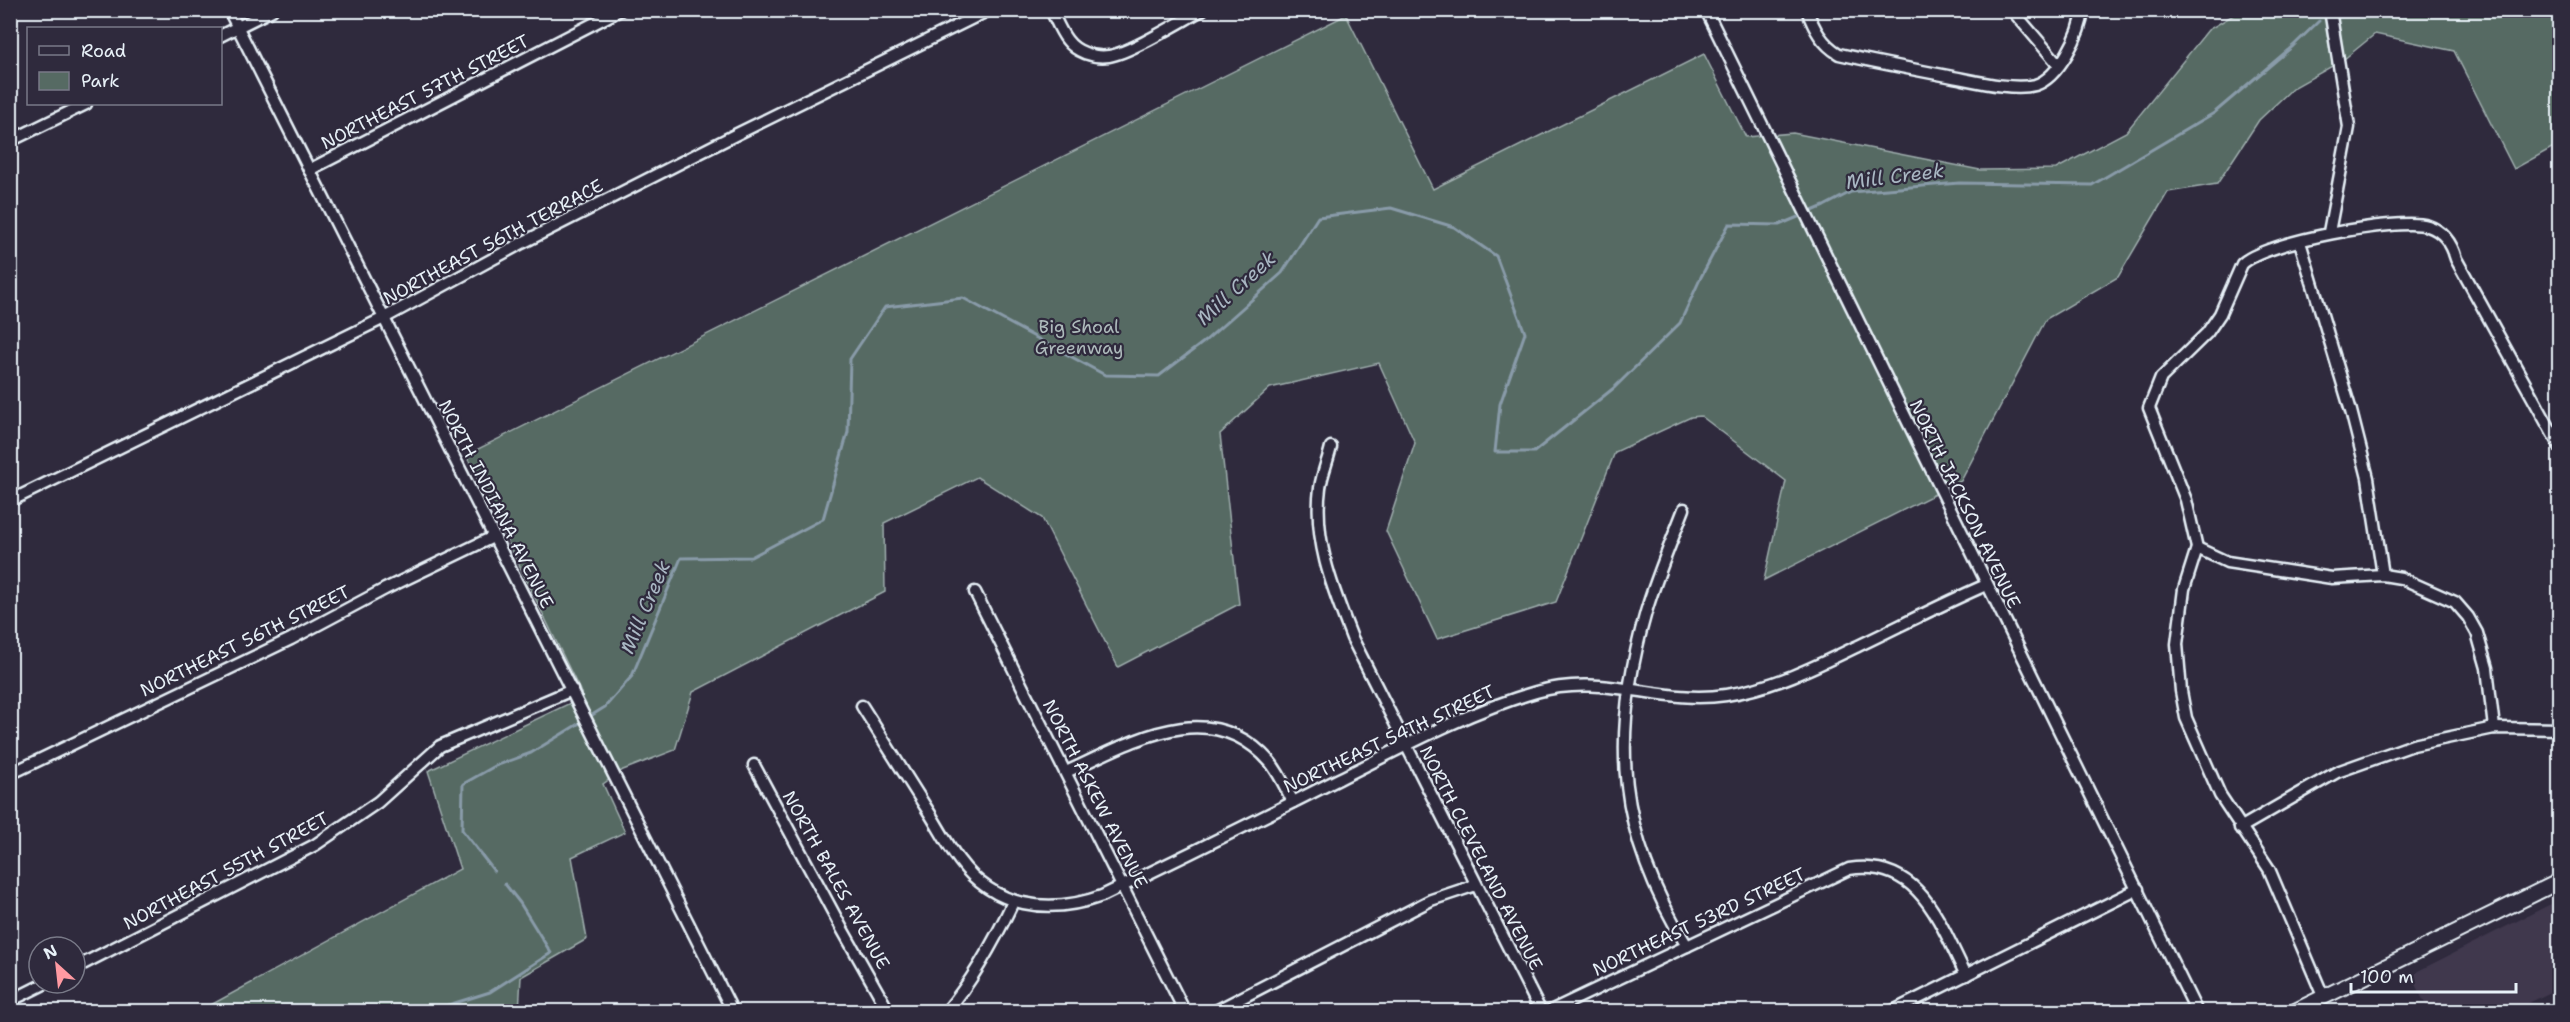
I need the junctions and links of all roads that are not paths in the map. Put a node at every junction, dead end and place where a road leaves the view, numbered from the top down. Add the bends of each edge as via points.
1 (229, 10) edge
2 (272, 10) edge
3 (620, 10) edge
4 (989, 10) edge
5 (1051, 10) edge
6 (1202, 10) edge
7 (1706, 10) edge
8 (1807, 10) edge
9 (2012, 10) edge
10 (2083, 10) edge
11 (2330, 10) edge
12 (238, 28) junction
13 (222, 35) edge
14 (2059, 64) junction
15 (84, 105) edge
16 (10, 141) edge
17 (309, 170) junction
18 (2329, 232) junction
19 (2300, 242) junction
20 (384, 318) junction
21 (1331, 447) dead end
22 (2559, 447) edge
23 (10, 501) edge
24 (1684, 509) dead end
25 (493, 537) junction
26 (2197, 548) junction
27 (2383, 575) junction
28 (1986, 585) junction
29 (975, 592) dead end
30 (1629, 688) junction
31 (572, 690) junction
32 (862, 706) dead end
33 (2494, 728) junction
34 (2559, 729) edge
35 (1406, 745) junction
36 (754, 765) dead end
37 (1066, 772) junction
38 (10, 774) edge
39 (1293, 802) junction
40 (2240, 828) junction
41 (2559, 880) edge
42 (1476, 885) junction
43 (1123, 886) junction
44 (2138, 889) junction
45 (1013, 902) junction
46 (1687, 945) junction
47 (87, 962) edge
48 (1966, 975) junction
49 (27, 992) edge
50 (2323, 996) junction
51 (10, 1001) edge
52 (733, 1011) edge
53 (889, 1011) edge
54 (946, 1011) edge
55 (1185, 1011) edge
56 (1214, 1011) edge
57 (1541, 1011) edge
58 (1548, 1011) edge
59 (1891, 1011) edge
60 (2197, 1011) edge
61 (2293, 1011) edge

1 - 12 street, NORTH INDIANA AVENUE
2 - 12 street
3 - 17 street, NORTHEAST 57TH STREET
4 - 20 street, NORTHEAST 56TH TERRACE via 522,243
5 - 6 street via 1066,39 1080,51 1102,57 1118,54
7 - 28 street, NORTH JACKSON AVENUE
8 - 14 street via 1818,35 1839,54 2000,85 2035,85
9 - 14 street
10 - 14 street via 2077,38
11 - 18 street via 2349,128
12 - 13 street
12 - 17 street, NORTH INDIANA AVENUE
15 - 16 street
17 - 20 street, NORTH INDIANA AVENUE
18 - 19 street
18 - 22 street via 2415,224 2440,233 2451,246
19 - 26 street via 2267,249 2242,264 2207,333 2161,378 2154,391 2149,408 2186,500
19 - 27 street via 2368,478
20 - 23 street, NORTHEAST 56TH TERRACE
20 - 25 street, NORTH INDIANA AVENUE
21 - 35 street, NORTH CLEVELAND AVENUE via 1319,504 1325,561 1352,638
24 - 30 street via 1647,610
25 - 31 street, NORTH INDIANA AVENUE
25 - 38 street, NORTHEAST 56TH STREET
26 - 27 street via 2227,562 2332,578
26 - 40 street via 2179,616 2181,691 2186,718 2203,759
27 - 33 street via 2400,578 2455,602 2468,617 2487,668
28 - 30 street, NORTHEAST 54TH STREET via 1812,669 1756,688 1728,695 1686,697
28 - 44 street, NORTH JACKSON AVENUE
29 - 37 street, NORTH ASKEW AVENUE
30 - 35 street, NORTHEAST 54TH STREET via 1583,684 1538,691 1465,717
30 - 46 street via 1624,772 1633,825 1658,894
31 - 47 street, NORTHEAST 55TH STREET via 440,746 378,802 315,845
31 - 52 street, NORTH INDIANA AVENUE
32 - 45 street via 957,859 974,877
33 - 34 street
33 - 40 street via 2413,745 2346,768
35 - 39 street, NORTHEAST 54TH STREET
35 - 42 street, NORTH CLEVELAND AVENUE
36 - 53 street, NORTH BALES AVENUE
37 - 39 street via 1164,729 1209,728 1238,738 1258,751 1279,775
37 - 43 street, NORTH ASKEW AVENUE
39 - 43 street, NORTHEAST 54TH STREET
40 - 50 street via 2269,869
41 - 50 main road
42 - 56 street via 1431,900
42 - 57 street, NORTH CLEVELAND AVENUE
43 - 45 street, NORTHEAST 54TH STREET via 1069,906
43 - 55 street, NORTH ASKEW AVENUE
44 - 48 street
44 - 60 street, NORTH JACKSON AVENUE
45 - 54 street via 972,975
46 - 48 street, NORTHEAST 53RD STREET via 1849,869 1866,867 1897,874 1922,894
46 - 58 street, NORTHEAST 53RD STREET
48 - 59 street
49 - 51 street
50 - 61 main road

